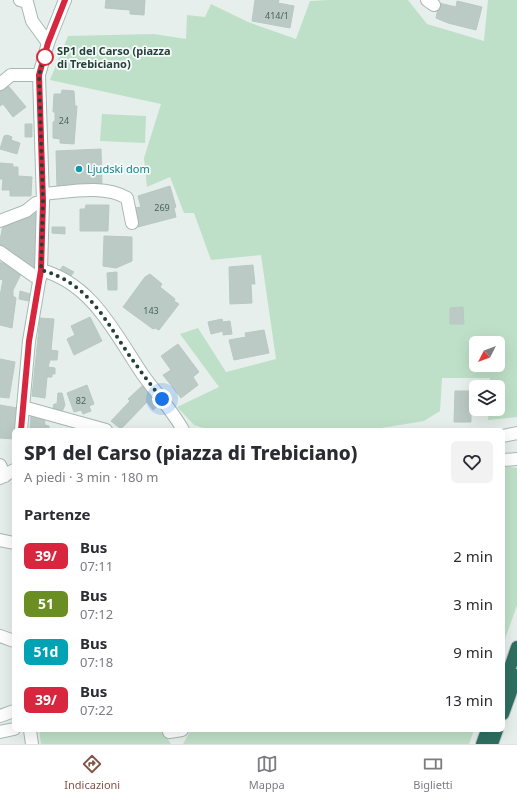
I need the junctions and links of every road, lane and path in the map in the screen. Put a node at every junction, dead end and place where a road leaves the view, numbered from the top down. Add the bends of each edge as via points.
1 (65, 0) edge
2 (25, 1) edge
3 (48, 43) junction
4 (39, 75) junction
5 (0, 84) edge
6 (43, 198) junction
7 (0, 221) edge
8 (132, 223) dead end
9 (0, 252) edge
10 (40, 274) junction
11 (22, 407) junction
12 (21, 428) edge
13 (99, 428) edge
14 (182, 428) edge
15 (517, 434) edge
16 (505, 436) edge
17 (517, 459) edge
18 (505, 460) edge
19 (0, 540) edge
20 (12, 543) edge
21 (0, 636) edge
22 (12, 640) edge
23 (517, 647) edge
24 (517, 675) edge
25 (505, 682) edge
26 (505, 708) edge
27 (12, 712) edge
28 (0, 716) edge
29 (12, 729) edge
30 (0, 732) edge
31 (30, 732) edge
32 (486, 732) edge
33 (497, 732) edge
34 (32, 744) edge
35 (482, 744) edge
36 (492, 744) edge

1 - 3 street
2 - 3 street via 32,21
3 - 4 street
4 - 5 street via 11,75
4 - 6 street
6 - 7 street via 26,211
6 - 8 street via 102,190 117,192 126,198
6 - 10 street
9 - 10 street via 34,276
10 - 11 street
10 - 14 street via 55,274 88,296
11 - 12 street
11 - 13 street
15 - 16 street
17 - 18 street
19 - 20 street
21 - 22 street
23 - 25 highway
24 - 26 highway
27 - 28 street
29 - 30 street
31 - 34 street
32 - 35 highway
33 - 36 highway

